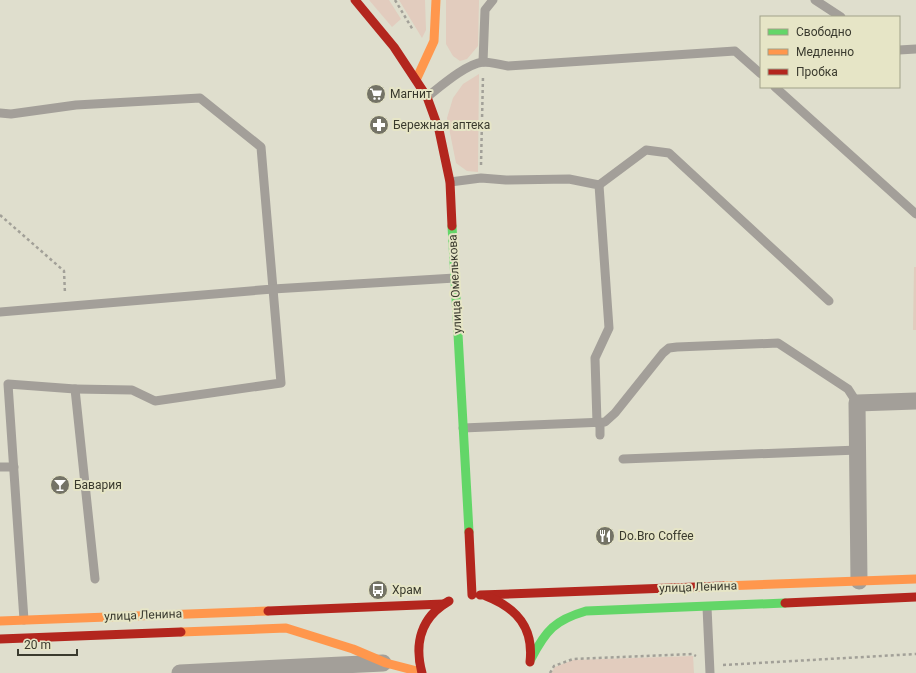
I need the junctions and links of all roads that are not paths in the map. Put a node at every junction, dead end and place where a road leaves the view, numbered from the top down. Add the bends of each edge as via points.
1 (355, 0) edge
2 (436, 0) edge
3 (493, 0) edge
4 (816, 0) edge
5 (840, 16) edge
6 (916, 49) edge
7 (900, 50) edge
8 (483, 62) junction
9 (760, 73) edge
10 (416, 80) junction
11 (776, 88) edge
12 (427, 97) junction
13 (0, 113) edge
14 (450, 182) junction
15 (599, 185) junction
16 (916, 214) edge
17 (455, 278) junction
18 (273, 289) junction
19 (829, 301) dead end
20 (0, 312) edge
21 (4, 383) edge
22 (74, 389) junction
23 (916, 402) edge
24 (857, 403) junction
25 (598, 423) junction
26 (463, 428) junction
27 (600, 435) dead end
28 (858, 450) junction
29 (623, 459) dead end
30 (0, 467) edge
31 (14, 467) junction
32 (95, 579) dead end
33 (916, 579) edge
34 (859, 581) junction
35 (476, 595) junction
36 (916, 597) edge
37 (444, 604) junction
38 (707, 607) junction
39 (24, 620) junction
40 (0, 621) edge
41 (0, 639) edge
42 (531, 660) junction
43 (386, 663) junction
44 (180, 673) edge
45 (421, 673) edge
46 (527, 673) edge
47 (710, 673) edge

1 - 10 street, улица Омелькова via 394,47
2 - 10 street via 434,41
3 - 8 lane via 485,10
4 - 5 lane
6 - 7 lane
8 - 9 lane via 508,66 735,51
8 - 12 lane via 467,68
10 - 12 street, улица Омелькова
11 - 16 lane
12 - 14 street, улица Омелькова via 439,130
13 - 18 lane via 12,114 76,105 200,98 261,147
14 - 15 lane via 481,178 569,179
14 - 17 street, улица Омелькова
15 - 19 lane via 646,150 669,153
15 - 25 lane via 609,328 595,358
17 - 18 lane
17 - 26 street, улица Омелькова
18 - 20 lane
18 - 22 lane via 281,383 154,401 132,390
21 - 22 lane
21 - 31 lane
22 - 32 lane
23 - 24 street
24 - 25 lane via 848,389 778,343 677,346 663,353 611,419
24 - 28 street
25 - 26 lane
25 - 27 lane
26 - 35 street, улица Омелькова
28 - 29 lane
28 - 34 street
30 - 31 lane
31 - 39 lane
33 - 34 street, улица Ленина
34 - 35 street, улица Ленина
35 - 37 street, улица Ленина via 458,597
35 - 42 street via 497,599 513,609 525,624 531,641
36 - 38 street, улица Ленина
37 - 39 street, улица Ленина
37 - 45 street via 429,617 420,634 417,653
38 - 42 street, улица Ленина via 586,611 567,617 553,627 540,642
38 - 47 lane
39 - 40 street, улица Ленина
41 - 43 street, улица Ленина via 286,628 353,649
42 - 46 street
43 - 44 street
43 - 45 street, улица Ленина

